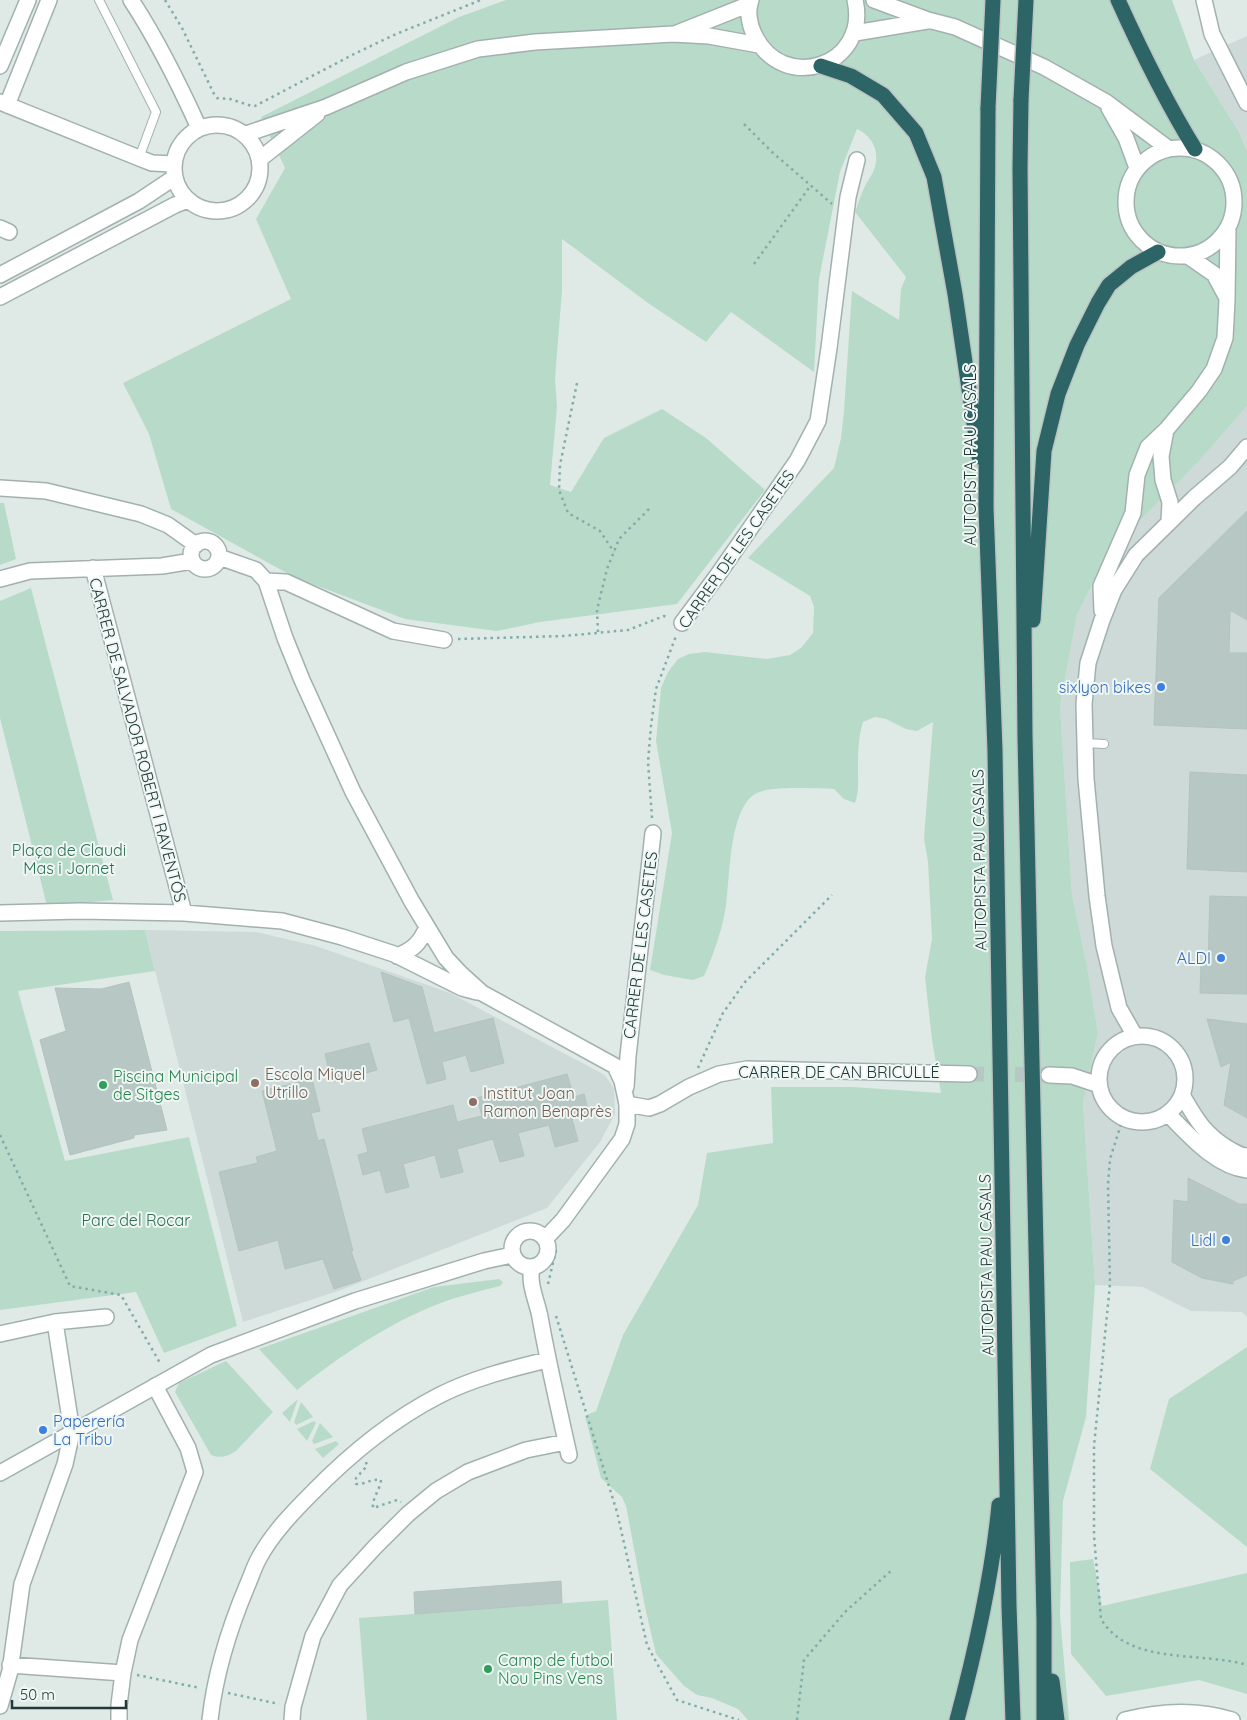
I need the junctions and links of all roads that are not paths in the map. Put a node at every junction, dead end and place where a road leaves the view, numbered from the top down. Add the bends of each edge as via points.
1 (28, 0) edge
2 (49, 0) edge
3 (99, 0) edge
4 (131, 0) edge
5 (855, 0) edge
6 (874, 0) edge
7 (993, 0) edge
8 (1026, 0) edge
9 (1118, 0) edge
10 (1204, 0) edge
11 (751, 2) edge
12 (928, 20) junction
13 (855, 33) junction
14 (674, 34) junction
15 (759, 45) junction
16 (0, 66) edge
17 (821, 66) junction
18 (1106, 102) junction
19 (4, 103) edge
20 (1247, 103) edge
21 (326, 107) junction
22 (199, 128) junction
23 (246, 134) junction
24 (1168, 149) junction
25 (1195, 150) junction
26 (139, 158) junction
27 (260, 159) junction
28 (857, 160) dead end
29 (1137, 168) junction
30 (174, 170) junction
31 (188, 200) junction
32 (1228, 230) junction
33 (1158, 252) junction
34 (1188, 256) junction
35 (0, 275) edge
36 (0, 297) edge
37 (1227, 300) junction
38 (1166, 430) junction
39 (1247, 447) edge
40 (1163, 480) junction
41 (0, 488) edge
42 (1194, 498) junction
43 (986, 508) junction
44 (1169, 522) junction
45 (196, 545) junction
46 (219, 557) junction
47 (192, 561) junction
48 (93, 568) junction
49 (0, 579) edge
50 (266, 581) junction
51 (1102, 620) junction
52 (682, 623) road end
53 (444, 640) road end
54 (1025, 736) junction
55 (1084, 743) junction
56 (1104, 744) dead end
57 (653, 833) road end
58 (184, 913) junction
59 (0, 914) edge
60 (428, 928) junction
61 (397, 956) junction
62 (482, 993) junction
63 (1119, 1008) junction
64 (1134, 1036) junction
65 (1114, 1045) junction
66 (1100, 1065) junction
67 (969, 1074) tunnel mouth
68 (1049, 1075) tunnel mouth
69 (1072, 1076) junction
70 (1099, 1085) junction
71 (1182, 1095) junction
72 (626, 1098) junction
73 (1168, 1114) junction
74 (1247, 1156) edge
75 (1247, 1170) edge
76 (551, 1244) junction
77 (512, 1255) junction
78 (532, 1268) junction
79 (106, 1317) dead end
80 (55, 1322) junction
81 (0, 1334) edge
82 (547, 1360) junction
83 (155, 1386) junction
84 (1006, 1431) junction
85 (72, 1432) junction
86 (0, 1473) edge
87 (1044, 1620) junction
88 (10, 1665) junction
89 (123, 1673) junction
90 (0, 1706) edge
91 (292, 1713) edge
92 (119, 1720) edge
93 (210, 1720) edge
94 (957, 1720) edge
95 (1012, 1720) edge
96 (1044, 1720) edge
97 (1057, 1720) edge
98 (1125, 1720) edge
99 (1232, 1720) edge

1 - 16 street
2 - 19 street
3 - 26 lane via 156,112
4 - 22 street via 181,87
5 - 13 street via 858,13
6 - 12 street
7 - 43 highway, AUTOPISTA PAU CASALS, bridge via 988,108
8 - 54 highway, bridge via 1020,168
9 - 25 highway
10 - 20 street via 1212,34
11 - 14 street
11 - 15 street via 750,26
12 - 13 street
12 - 18 street via 956,27 1044,67
13 - 17 street via 841,53
14 - 15 street via 709,36
14 - 21 street via 535,42 478,49 406,72
15 - 17 street via 776,61 798,68
17 - 43 highway via 851,76 883,95 916,134 934,176
18 - 24 street
18 - 29 street via 1126,138
19 - 26 street
21 - 23 street
21 - 27 street
22 - 23 street via 212,124 226,125
22 - 30 street via 179,147
23 - 27 street
24 - 25 street
24 - 29 street via 1151,156
25 - 32 street via 1217,162 1231,182 1235,206
26 - 30 street
27 - 31 street via 258,185 249,198 236,207 222,211 206,210
28 - 52 street, CARRER DE LES CASETES via 848,197 818,421 797,461
29 - 33 street via 1128,186 1126,205 1130,224 1142,240
30 - 31 street via 177,184
30 - 35 street via 140,201
31 - 36 street
32 - 34 street via 1202,253
32 - 37 street
33 - 34 street
33 - 54 highway via 1130,267 1109,285 1077,345 1058,394 1044,452
34 - 37 street via 1214,274
37 - 38 street via 1225,338 1214,369
38 - 40 street via 1161,456
38 - 51 street via 1148,447 1137,475 1133,513 1101,586
39 - 42 street
40 - 42 street via 1179,494
40 - 44 street via 1170,502
41 - 45 street via 46,491 141,514 168,525
42 - 44 street
43 - 84 highway, AUTOPISTA PAU CASALS via 995,751
44 - 51 street via 1136,555 1114,590
45 - 46 street via 209,542 217,548
45 - 47 street via 191,554
46 - 47 street via 215,565 207,569 199,568
46 - 50 street via 256,570
47 - 48 street via 162,566
48 - 49 street via 30,571
48 - 58 street, CARRER DE SALVADOR ROBERT I RAVENTÓS
50 - 53 street via 286,582 392,631
50 - 60 street via 285,638 320,722 374,832
51 - 55 street via 1088,663
54 - 87 highway
55 - 56 lane
55 - 63 street via 1096,893 1104,946
57 - 72 street, CARRER DE LES CASETES
58 - 59 street via 80,911
58 - 61 street via 282,921
60 - 61 street via 413,949
60 - 62 street via 446,958
61 - 62 street via 462,988
62 - 72 street via 614,1066
63 - 64 street
63 - 65 street
64 - 65 street
64 - 71 street via 1153,1036 1175,1050 1184,1071
65 - 66 street
66 - 69 street
66 - 70 street
67 - 72 street, CARRER DE CAN BRICULLÉ via 747,1069 719,1074 649,1108
68 - 69 street
69 - 70 street
70 - 73 street via 1104,1100 1123,1118 1149,1122
71 - 73 street
71 - 74 street via 1197,1121 1213,1139 1241,1156
72 - 76 street, CARRER DE LES CASETES via 627,1124 622,1139 563,1220
73 - 75 street via 1204,1148 1230,1165
76 - 77 street via 539,1233 524,1232 514,1240
76 - 78 street via 542,1263
77 - 78 street via 518,1264
77 - 83 street via 355,1301 211,1355
78 - 82 street via 530,1275
79 - 80 street
80 - 81 street
80 - 85 street
82 - 91 street via 568,1449 526,1450 468,1472 436,1491 374,1547 340,1585 313,1636
82 - 93 street via 471,1382 403,1417 356,1451 288,1516 259,1557 232,1620 213,1690
83 - 85 street
83 - 89 street via 188,1448 194,1472 130,1640
84 - 94 highway via 995,1543 977,1643
84 - 95 highway, AUTOPISTA PAU CASALS
85 - 86 street
85 - 88 street via 65,1464 22,1584
87 - 96 highway
87 - 97 highway
88 - 89 street
88 - 90 street
89 - 92 street
98 - 99 street via 1168,1712

